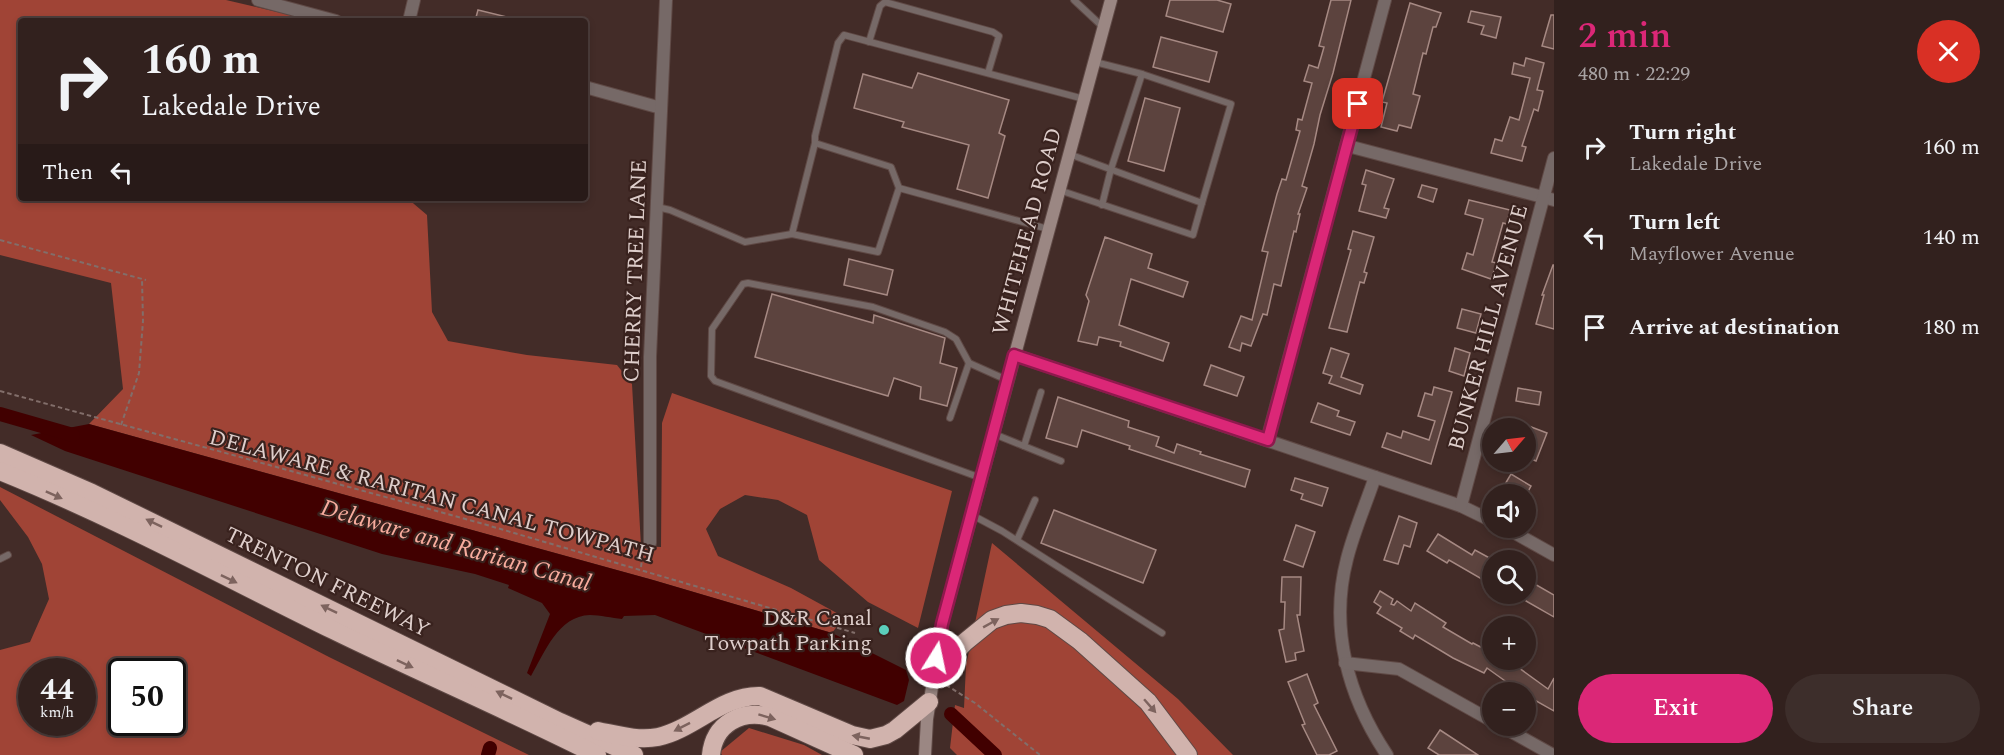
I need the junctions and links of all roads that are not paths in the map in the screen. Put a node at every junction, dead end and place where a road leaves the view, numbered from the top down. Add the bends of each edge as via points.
1 (258, 0) edge
2 (414, 0) edge
3 (666, 0) edge
4 (1074, 0) edge
5 (1111, 0) edge
6 (1385, 0) edge
7 (325, 18) edge
8 (410, 18) edge
9 (1104, 28) junction
10 (869, 42) junction
11 (1095, 62) junction
12 (988, 74) junction
13 (1142, 74) junction
14 (588, 88) edge
15 (1084, 99) junction
16 (661, 108) junction
17 (815, 143) junction
18 (1348, 146) junction
19 (1069, 153) junction
20 (1554, 158) edge
21 (1111, 169) junction
22 (899, 188) junction
23 (1058, 190) junction
24 (1549, 199) edge
25 (1202, 203) junction
26 (1102, 205) junction
27 (657, 207) junction
28 (1048, 229) junction
29 (792, 234) junction
30 (1014, 355) junction
31 (969, 363) junction
32 (1007, 380) junction
33 (1041, 392) dead end
34 (950, 418) dead end
35 (993, 434) junction
36 (1268, 440) junction
37 (1024, 446) junction
38 (0, 453) edge
39 (1061, 461) dead end
40 (0, 471) edge
41 (1375, 477) junction
42 (981, 478) junction
43 (1035, 500) dead end
44 (1461, 506) junction
45 (971, 514) junction
46 (1482, 516) edge
47 (1524, 538) edge
48 (1017, 540) junction
49 (650, 543) road end
50 (8, 555) dead end
51 (1554, 555) edge
52 (0, 559) edge
53 (1162, 633) dead end
54 (1345, 663) junction
55 (926, 701) junction
56 (1482, 715) edge
57 (560, 722) junction
58 (1519, 736) edge
59 (597, 755) edge
60 (633, 755) edge
61 (711, 755) edge
62 (854, 755) edge
63 (925, 755) edge
64 (1188, 755) edge
65 (1387, 755) edge
66 (1553, 755) edge

1 - 7 street
2 - 8 street
3 - 16 street, CHERRY TREE LANE
4 - 9 lane
5 - 9 main road, WHITEHEAD ROAD
6 - 18 street
9 - 11 main road, WHITEHEAD ROAD
10 - 12 lane
10 - 12 lane via 880,6 885,2 999,36
10 - 17 lane via 844,35 838,43
11 - 13 lane
11 - 15 main road, WHITEHEAD ROAD
12 - 15 lane
13 - 21 lane
13 - 25 lane via 1231,104
14 - 16 street
15 - 19 main road, WHITEHEAD ROAD
16 - 27 street, CHERRY TREE LANE
17 - 22 lane via 891,167
17 - 29 lane
18 - 24 street
18 - 36 street
19 - 21 lane
19 - 23 main road, WHITEHEAD ROAD
20 - 24 street, BUNKER HILL AVENUE
21 - 25 lane
21 - 26 lane
22 - 28 lane
22 - 29 lane via 878,252
23 - 26 lane
23 - 28 main road, WHITEHEAD ROAD
24 - 44 street, BUNKER HILL AVENUE
25 - 26 lane via 1193,235
27 - 29 lane via 746,242
27 - 49 street, CHERRY TREE LANE via 650,357
28 - 30 main road, WHITEHEAD ROAD
30 - 32 main road, WHITEHEAD ROAD
30 - 36 street
31 - 32 lane
31 - 34 lane
31 - 42 lane via 956,339 945,332 873,307 748,283 740,286 712,329 714,381
32 - 35 main road, WHITEHEAD ROAD
33 - 37 lane
35 - 37 lane
35 - 42 main road, WHITEHEAD ROAD
36 - 41 street
37 - 39 lane
57 -> 38 highway, TRENTON FREEWAY via 92,493
40 -> 59 highway, TRENTON FREEWAY
41 - 44 street
41 - 54 street via 1347,559 1342,588
42 - 45 main road, WHITEHEAD ROAD
43 - 48 lane
44 - 46 street
45 - 48 lane
45 - 55 main road, WHITEHEAD ROAD
47 - 51 street
48 - 53 lane
50 - 52 lane
54 - 56 street via 1399,669
54 - 65 street via 1372,734
55 -> 57 highway via 886,735 870,739 760,696 733,701 658,737 641,739
55 - 63 main road, WHITEHEAD ROAD
55 -> 64 highway via 966,642 993,621 1006,615 1037,615 1050,619 1080,641 1148,702
57 - 60 highway, TRENTON FREEWAY
58 - 66 street
61 -> 62 highway via 724,726 744,715 759,714

